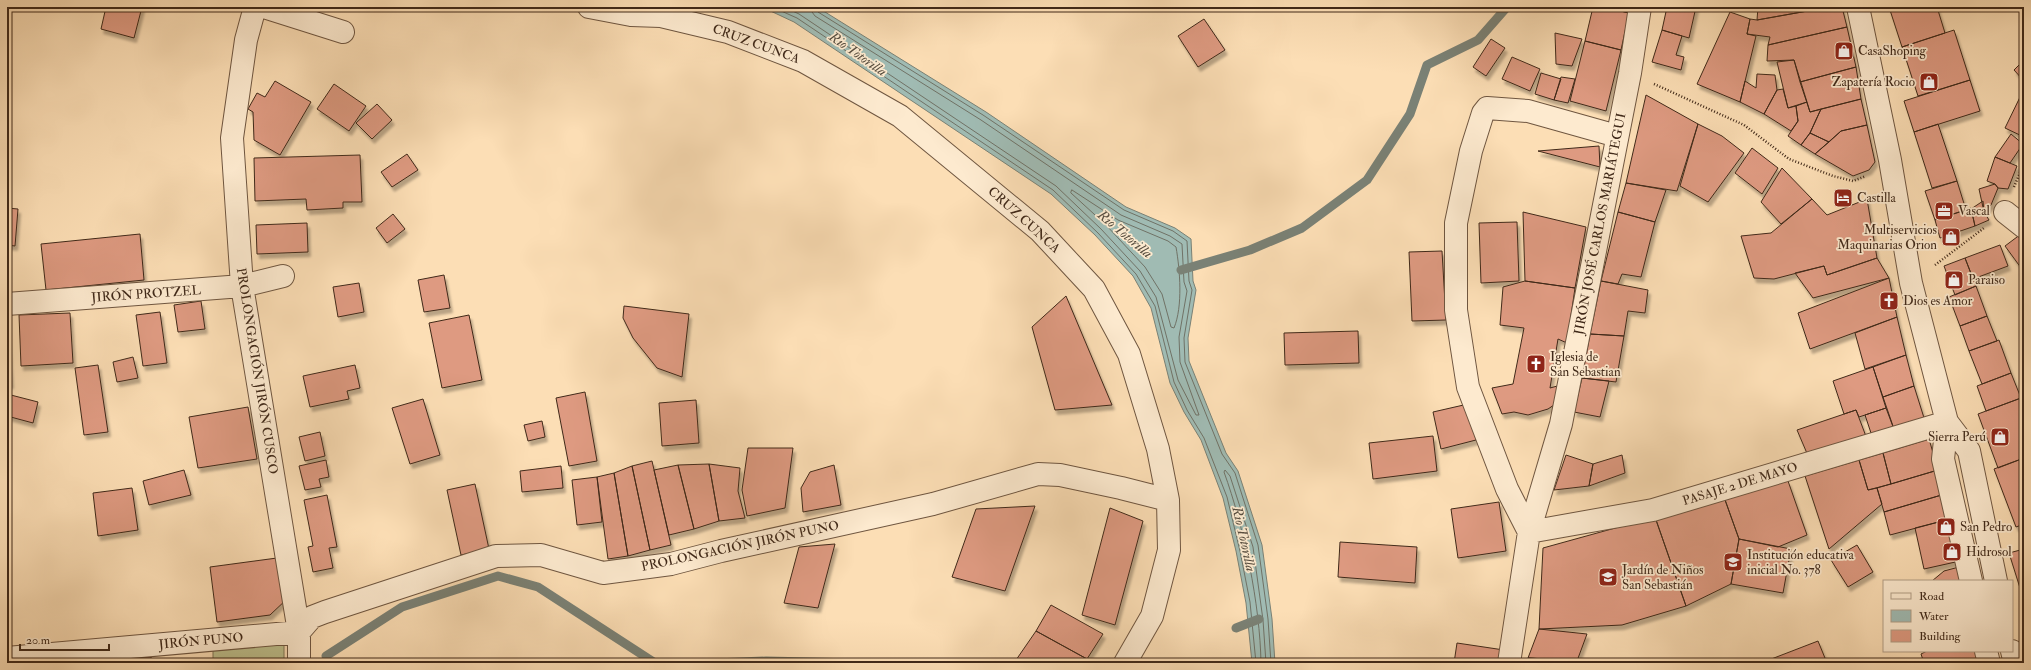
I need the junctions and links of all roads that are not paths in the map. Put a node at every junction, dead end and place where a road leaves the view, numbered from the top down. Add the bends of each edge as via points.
1 (255, 7) edge
2 (264, 7) edge
3 (589, 7) edge
4 (1640, 7) edge
5 (1858, 7) edge
6 (659, 12) edge
7 (343, 32) dead end
8 (1616, 136) junction
9 (2005, 212) road end
10 (2024, 227) edge
11 (283, 276) dead end
12 (242, 286) junction
13 (7, 304) edge
14 (1947, 422) junction
15 (1168, 500) junction
16 (1529, 532) junction
17 (1971, 580) edge
18 (1996, 580) edge
19 (299, 632) junction
20 (1986, 652) edge
21 (2012, 652) edge
22 (7, 658) edge
23 (299, 663) edge
24 (1125, 663) edge
25 (1509, 663) edge
26 (1989, 663) edge
27 (2015, 663) edge

1 - 12 street, PROLONGACIÓN JIRÓN CUSCO via 246,40 232,138
2 - 7 street
3 - 6 street, CRUZ CUNCA via 631,15
4 - 8 street, JIRÓN JOSÉ CARLOS MARIÁTEGUI via 1630,73
5 - 14 street via 1890,160 1911,284
6 - 15 street, CRUZ CUNCA via 728,32 803,61 900,116 1040,231 1094,289 1129,354 1158,449
8 - 16 street, JIRÓN JOSÉ CARLOS MARIÁTEGUI via 1561,424
8 - 16 street via 1528,111 1487,108 1483,113 1471,151 1456,223 1456,310 1468,387 1507,489
9 - 10 street
11 - 12 street, JIRÓN PROTZEL
12 - 13 street, JIRÓN PROTZEL
12 - 19 street, PROLONGACIÓN JIRÓN CUSCO
14 - 16 street, PASAJE 2 DE MAYO via 1653,510
14 - 17 street via 1943,459
14 - 18 street via 1969,451
15 - 19 street, PROLONGACIÓN JIRÓN PUNO via 1060,475 1038,474 934,504 721,550 671,564 603,573 541,555 496,556 312,617
15 - 24 street, CRUZ CUNCA via 1169,550 1152,616
16 - 25 street, JIRÓN JOSÉ CARLOS MARIÁTEGUI
19 - 22 street, JIRÓN PUNO
19 - 23 street, PROLONGACIÓN JIRÓN CUSCO
20 - 26 street
21 - 27 street

